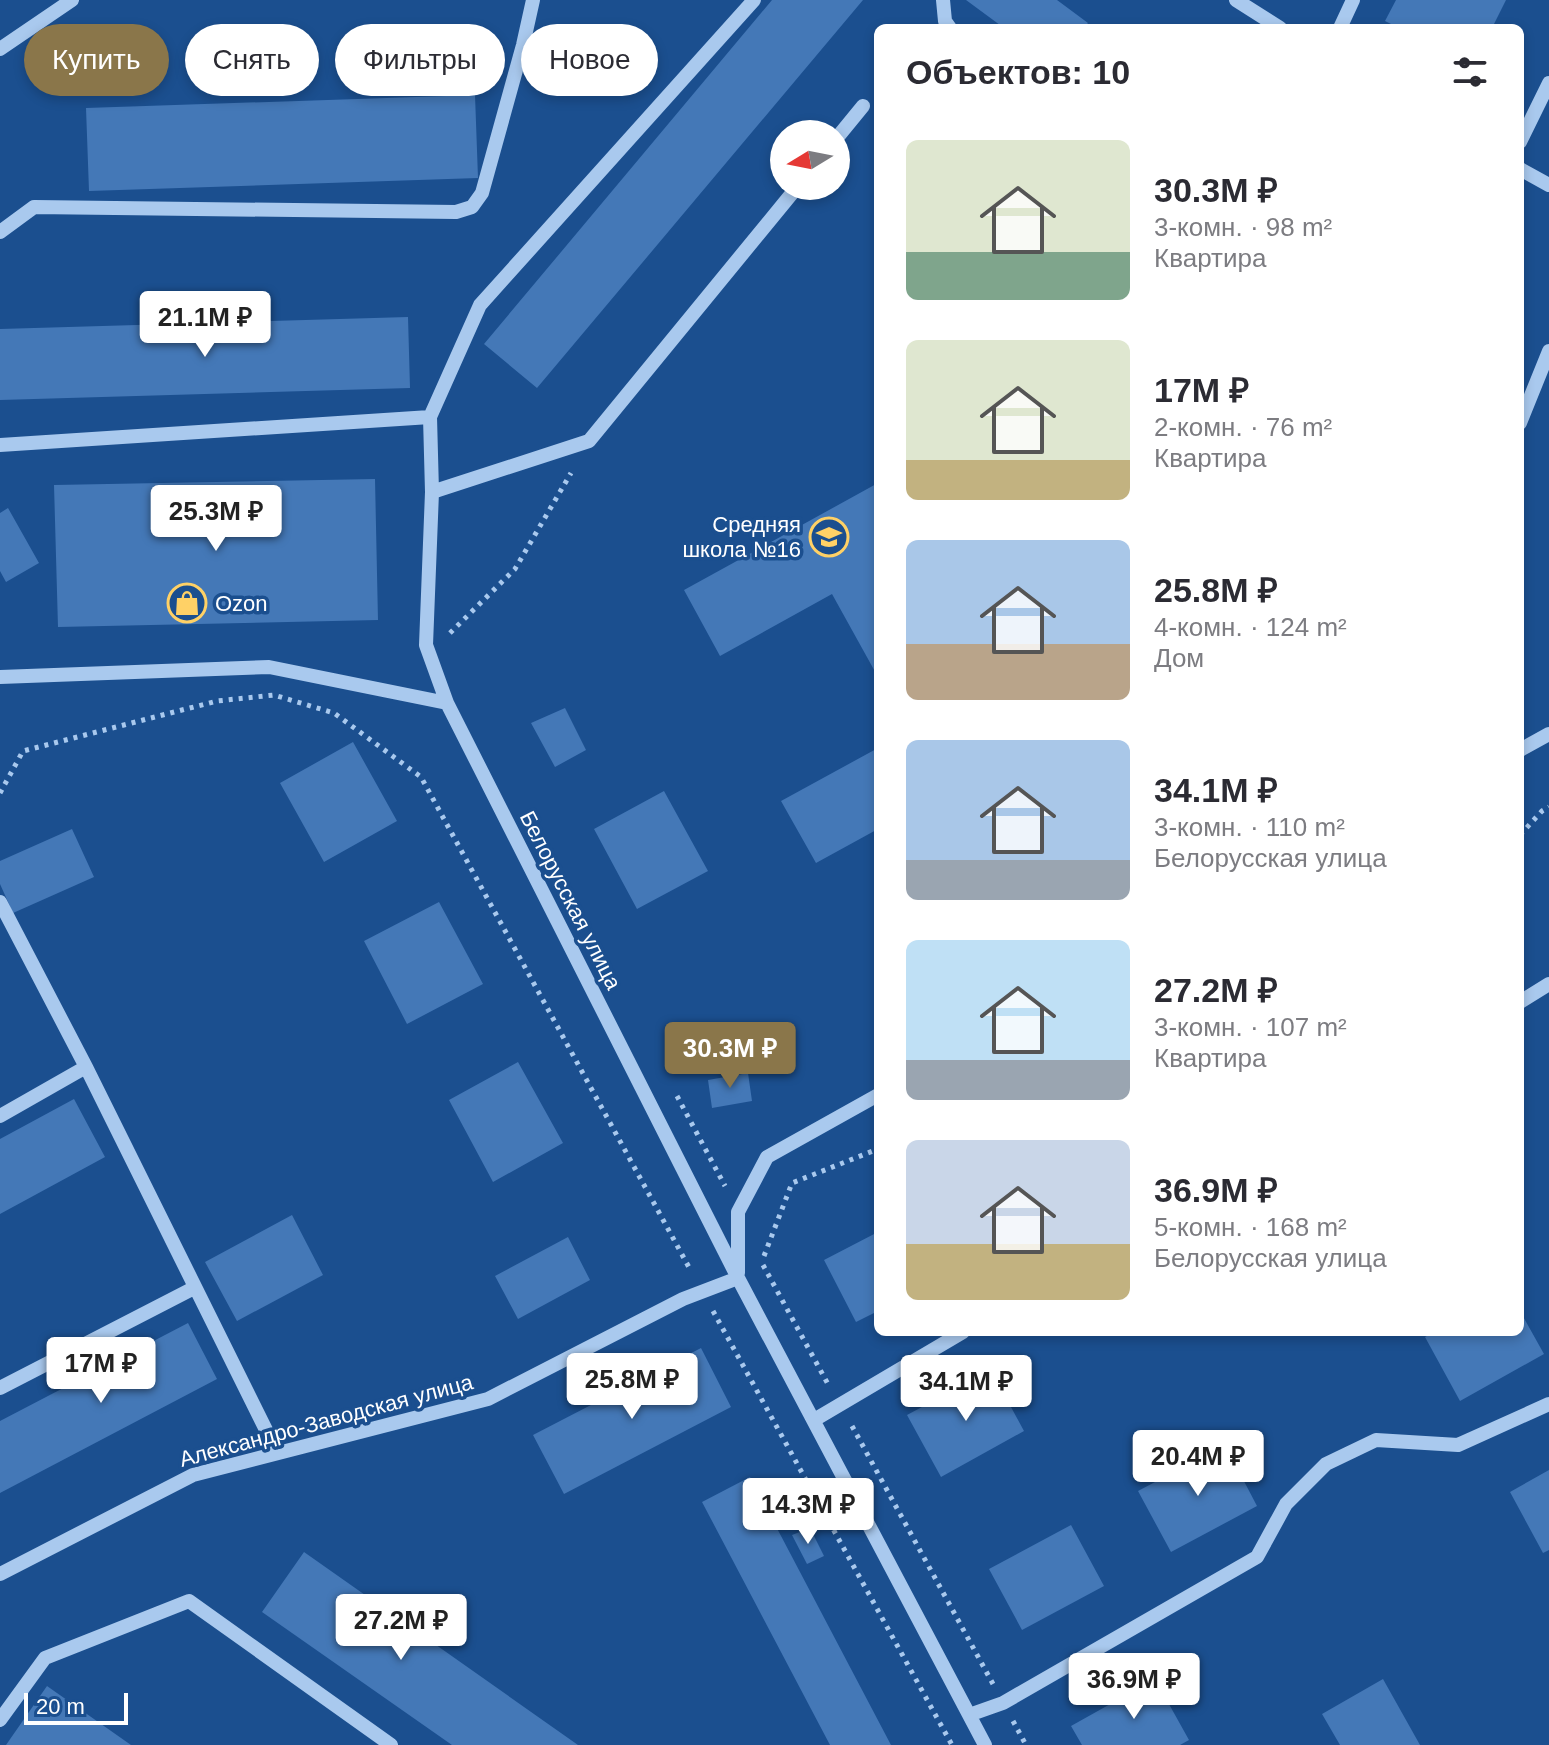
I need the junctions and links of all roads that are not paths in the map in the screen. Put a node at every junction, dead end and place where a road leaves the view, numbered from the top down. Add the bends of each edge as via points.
1 (72, 0) edge
2 (533, 0) edge
3 (754, 0) edge
4 (943, 0) edge
5 (1236, 0) edge
6 (1353, 0) edge
7 (947, 24) edge
8 (1274, 24) edge
9 (1342, 24) edge
10 (0, 49) edge
11 (1549, 83) edge
12 (863, 106) dead end
13 (850, 122) edge
14 (1524, 134) edge
15 (1524, 171) edge
16 (1549, 185) edge
17 (787, 200) edge
18 (0, 232) edge
19 (1549, 351) edge
20 (1524, 413) edge
21 (430, 417) junction
22 (0, 445) edge
23 (432, 492) junction
24 (1, 680) edge
25 (447, 703) junction
26 (1549, 734) edge
27 (1524, 748) edge
28 (0, 902) edge
29 (1549, 984) edge
30 (1524, 1000) edge
31 (86, 1067) junction
32 (874, 1097) edge
33 (0, 1116) edge
34 (738, 1278) junction
35 (194, 1288) junction
36 (956, 1336) edge
37 (0, 1388) edge
38 (1549, 1404) edge
39 (814, 1420) junction
40 (277, 1452) junction
41 (0, 1574) edge
42 (969, 1715) junction
43 (0, 1720) edge
44 (391, 1745) edge
45 (985, 1745) edge

1 - 10 street
2 - 18 street via 482,193 472,207 456,212 34,207
3 - 21 street via 480,305
4 - 7 street
5 - 8 street
6 - 9 street
11 - 14 street
12 - 13 street
15 - 16 street
17 - 23 street via 589,441
19 - 20 street
21 - 22 street
21 - 23 street, Белорусская улица
23 - 25 street, Белорусская улица via 426,645
24 - 25 street via 269,667
25 - 34 street, Белорусская улица
26 - 27 street
28 - 31 street
29 - 30 street
31 - 33 street
31 - 35 street
32 - 34 street via 767,1157 738,1212
34 - 39 street, Белорусская улица
34 - 40 street, Александро-Заводская улица via 683,1299 488,1399
35 - 37 street
35 - 40 street
36 - 39 street
38 - 42 street via 1458,1445 1376,1440 1326,1464 1286,1504 1257,1557 1003,1703
39 - 42 street, Белорусская улица
40 - 41 street, Александро-Заводская улица via 193,1475
42 - 45 street, Белорусская улица
43 - 44 street via 45,1658 189,1601

